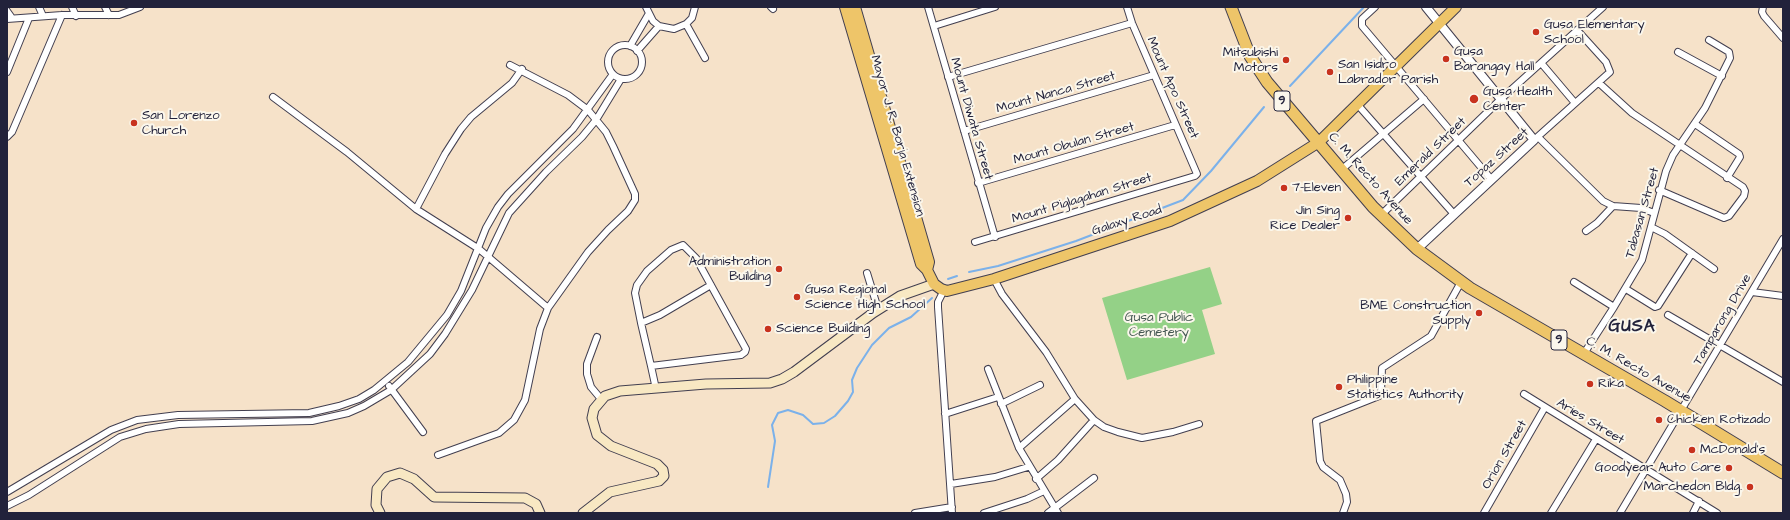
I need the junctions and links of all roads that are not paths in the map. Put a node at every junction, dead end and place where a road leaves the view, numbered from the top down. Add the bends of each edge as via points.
1 (39, 7) edge
2 (72, 7) edge
3 (105, 7) edge
4 (140, 7) edge
5 (646, 7) edge
6 (695, 7) edge
7 (845, 7) edge
8 (855, 7) edge
9 (928, 7) edge
10 (995, 7) edge
11 (1127, 7) edge
12 (1231, 7) edge
13 (1375, 7) edge
14 (1426, 7) edge
15 (1456, 7) edge
16 (1603, 7) edge
17 (1763, 7) edge
18 (7, 11) edge
19 (62, 15) junction
20 (109, 15) junction
21 (648, 15) junction
22 (44, 16) junction
23 (76, 16) junction
24 (9, 18) edge
25 (29, 18) junction
26 (1132, 23) junction
27 (686, 24) junction
28 (1440, 24) junction
29 (659, 26) junction
30 (934, 26) junction
31 (1577, 30) junction
32 (1783, 38) edge
33 (1709, 40) dead end
34 (630, 46) junction
35 (637, 51) junction
36 (1678, 52) dead end
37 (705, 58) dead end
38 (1542, 64) junction
39 (510, 65) dead end
40 (1396, 66) junction
41 (522, 69) junction
42 (7, 72) edge
43 (613, 74) junction
44 (1154, 75) junction
45 (1722, 76) junction
46 (948, 77) junction
47 (621, 79) junction
48 (1598, 83) junction
49 (273, 97) dead end
50 (1502, 98) junction
51 (1424, 99) junction
52 (1357, 104) junction
53 (1575, 104) junction
54 (588, 110) junction
55 (596, 120) junction
56 (885, 123) junction
57 (1695, 124) junction
58 (1175, 125) junction
59 (964, 131) junction
60 (1384, 135) junction
61 (7, 137) edge
62 (1536, 139) junction
63 (1459, 140) junction
64 (1318, 142) junction
65 (1679, 146) junction
66 (1341, 170) junction
67 (1195, 176) joint
68 (1421, 177) junction
69 (1727, 178) junction
70 (1491, 179) junction
71 (978, 183) junction
72 (1659, 190) junction
73 (1613, 206) junction
74 (416, 209) junction
75 (1453, 213) junction
76 (1654, 213) junction
77 (1380, 215) junction
78 (1651, 227) junction
79 (1586, 231) dead end
80 (995, 236) junction
81 (1783, 239) edge
82 (975, 242) dead end
83 (479, 249) junction
84 (1417, 249) junction
85 (1692, 253) junction
86 (488, 257) junction
87 (1714, 269) dead end
88 (867, 274) dead end
89 (994, 279) junction
90 (1461, 282) junction
91 (1574, 282) dead end
92 (934, 284) junction
93 (711, 285) junction
94 (1626, 289) junction
95 (944, 290) junction
96 (1752, 292) junction
97 (1783, 296) edge
98 (1614, 307) junction
99 (548, 308) junction
100 (878, 309) junction
101 (1668, 315) dead end
102 (641, 323) junction
103 (597, 336) dead end
104 (1720, 346) junction
105 (1583, 355) junction
106 (651, 366) junction
107 (988, 369) dead end
108 (385, 382) junction
109 (1783, 382) edge
110 (1040, 385) dead end
111 (656, 389) junction
112 (392, 390) junction
113 (1524, 394) dead end
114 (998, 397) junction
115 (601, 399) junction
116 (1075, 399) junction
117 (1001, 404) junction
118 (1545, 407) junction
119 (1682, 411) junction
120 (281, 412) junction
121 (945, 414) junction
122 (178, 415) junction
123 (1094, 420) junction
124 (283, 422) junction
125 (179, 424) junction
126 (1200, 424) dead end
127 (423, 432) dead end
128 (1596, 439) junction
129 (1019, 448) junction
130 (438, 455) dead end
131 (64, 458) junction
132 (1028, 467) junction
133 (72, 468) junction
134 (1646, 468) junction
135 (1783, 473) edge
136 (1094, 478) dead end
137 (1036, 479) junction
138 (951, 484) junction
139 (7, 492) edge
140 (1044, 492) junction
141 (1699, 501) junction
142 (7, 506) edge
143 (952, 510) edge
144 (1056, 510) edge
145 (380, 513) edge
146 (540, 513) edge
147 (583, 513) edge
148 (915, 513) edge
149 (984, 513) edge
150 (1048, 513) edge
151 (1343, 513) edge
152 (1484, 513) edge
153 (1551, 513) edge
154 (1620, 513) edge
155 (1693, 513) edge
156 (1717, 513) edge

1 - 22 street
2 - 23 street
3 - 20 street
4 - 20 street via 124,14
5 - 21 street
6 - 27 street via 692,18
7 - 56 main road, Mayor J. R. Borja Extension
8 - 56 main road, Mayor J. R. Borja Extension
9 - 30 street, Mount Diwata Street
10 - 30 street
11 - 26 street, Mount Apo Street
12 - 64 highway, C. M. Recto Avenue / 9 via 1250,56 1267,82
13 - 40 street via 1361,22
14 - 28 street
15 - 28 main road, Galaxy Road
16 - 31 street, Emerald Street
17 - 32 street via 1764,16
18 - 24 street
19 - 22 street
19 - 23 street
19 - 61 street via 12,132
20 - 23 street
21 - 29 street
21 - 34 street
22 - 25 street
24 - 25 street
25 - 42 street
26 - 44 street, Mount Apo Street
26 - 46 street
27 - 29 street via 674,29
27 - 37 street
28 - 40 main road, Galaxy Road
28 - 50 street
29 - 35 street
30 - 46 street, Mount Diwata Street
31 - 38 street, Emerald Street
31 - 48 street, Topaz Street via 1610,69
33 - 45 street, Tabasan Street via 1731,55
34 - 35 street
34 - 43 street via 619,47 611,54 608,64
35 - 47 street via 641,61 639,71 632,78
36 - 45 street
38 - 50 street, Emerald Street
38 - 53 street
39 - 41 street
40 - 51 street
40 - 52 main road, Galaxy Road
41 - 54 street via 568,95
41 - 74 street via 512,83 461,129
43 - 47 street
43 - 54 street
44 - 58 street, Mount Apo Street
44 - 59 street, Mount Nanca Street
45 - 57 street, Tabasan Street
46 - 59 street, Mount Diwata Street
47 - 55 street
48 - 53 street, Topaz Street
48 - 65 street via 1632,113
49 - 74 street via 347,152
50 - 62 street
50 - 63 street, Emerald Street
51 - 60 street
51 - 63 street
52 - 60 street
52 - 64 main road, Galaxy Road
53 - 62 street, Topaz Street
54 - 55 street
54 - 83 street via 573,129 508,194 486,228
55 - 86 street via 515,205
55 - 99 street via 613,146 635,194 635,200 628,211 588,252
56 - 92 main road, Mayor J. R. Borja Extension via 929,262 927,270
57 - 65 street, Tabasan Street
57 - 69 street via 1739,154 1740,157
58 - 67 street, Mount Apo Street via 1197,171
58 - 71 street, Mount Obulan Street
59 - 71 street, Mount Diwata Street
60 - 66 street
60 - 68 street
62 - 70 street, Topaz Street
62 - 73 street via 1603,201
63 - 68 street, Emerald Street
63 - 70 street
64 - 66 highway, C. M. Recto Avenue / 9
64 - 89 main road, Galaxy Road via 1257,181 1170,221
65 - 69 street
65 - 72 street, Tabasan Street
66 - 77 highway, C. M. Recto Avenue / 9
67 - 80 street, Mount Piglagahan Street
68 - 75 street
68 - 77 street, Emerald Street
69 - 72 street via 1743,187 1744,196 1729,216 1724,218
70 - 75 street, Topaz Street
71 - 80 street, Mount Diwata Street
72 - 76 street, Tabasan Street
73 - 76 street via 1641,208
73 - 79 street
74 - 83 street
75 - 84 street, Topaz Street
76 - 78 street, Tabasan Street
77 - 84 highway, C. M. Recto Avenue / 9
78 - 85 street
78 - 94 street, Tabasan Street via 1642,260
80 - 82 street, Mount Piglagahan Street
81 - 96 street, Tamparong Drive
83 - 86 street
83 - 108 street via 461,291 447,315 408,362
84 - 90 highway, C. M. Recto Avenue / 9
85 - 87 street
85 - 94 street via 1658,306 1655,307
86 - 99 street
86 - 112 street via 445,334 430,354
88 - 100 street
89 - 95 main road, Galaxy Road via 955,290
89 - 116 street via 1002,294 1046,352
90 - 105 highway, C. M. Recto Avenue / 9
90 - 151 street via 1431,336 1382,368 1379,396 1316,421 1320,461 1323,467 1340,480 1346,494 1347,502
91 - 98 street
92 - 95 main road
92 - 100 main road via 900,296
93 - 102 street via 660,315
93 - 102 street via 696,258 687,248 683,245 671,250 637,285 635,293
93 - 106 street via 746,349 745,352 741,355
94 - 98 street, Tabasan Street
95 - 121 street via 938,302
96 - 97 street
96 - 104 street, Tamparong Drive
98 - 105 street, Tabasan Street
99 - 130 street via 540,329 528,390 517,416 498,433
100 - 111 main road via 782,379 757,385 706,384
101 - 104 street
102 - 106 street
103 - 115 street via 587,364 587,374 591,387
104 - 109 street
104 - 119 street, Tamparong Drive
105 - 119 highway, C. M. Recto Avenue / 9
106 - 111 street
107 - 114 street
108 - 112 street
108 - 120 street via 359,399 326,410
110 - 117 street
111 - 115 main road via 615,391
112 - 124 street via 348,413 312,421
112 - 127 street
113 - 118 street, Aries Street
114 - 117 street
114 - 121 street
115 - 147 main road via 594,409 592,418 597,435 616,448 657,464 663,470 664,476 659,480 610,492
116 - 123 street
116 - 129 street
117 - 129 street
118 - 128 street, Aries Street
118 - 152 street, Orion Street
119 - 134 street
119 - 135 highway, C. M. Recto Avenue / 9
120 - 122 street
120 - 124 street
121 - 138 street
122 - 125 street
122 - 131 street via 149,418 123,425
123 - 126 street via 1104,427 1142,438
123 - 137 street via 1058,460
124 - 125 street
125 - 133 street via 146,429 120,437
128 - 134 street, Aries Street
128 - 153 street
129 - 132 street
131 - 133 street
131 - 139 street
132 - 137 street
132 - 138 street via 996,477
133 - 142 street via 30,495
134 - 141 street, Aries Street
134 - 154 street
136 - 144 street
137 - 140 street
138 - 143 street
140 - 144 street
140 - 149 street
141 - 155 street
141 - 156 street, Aries Street
143 - 148 street
144 - 150 street
145 - 146 main road via 376,505 377,488 387,477 400,474 414,479 434,497 525,498 536,504

